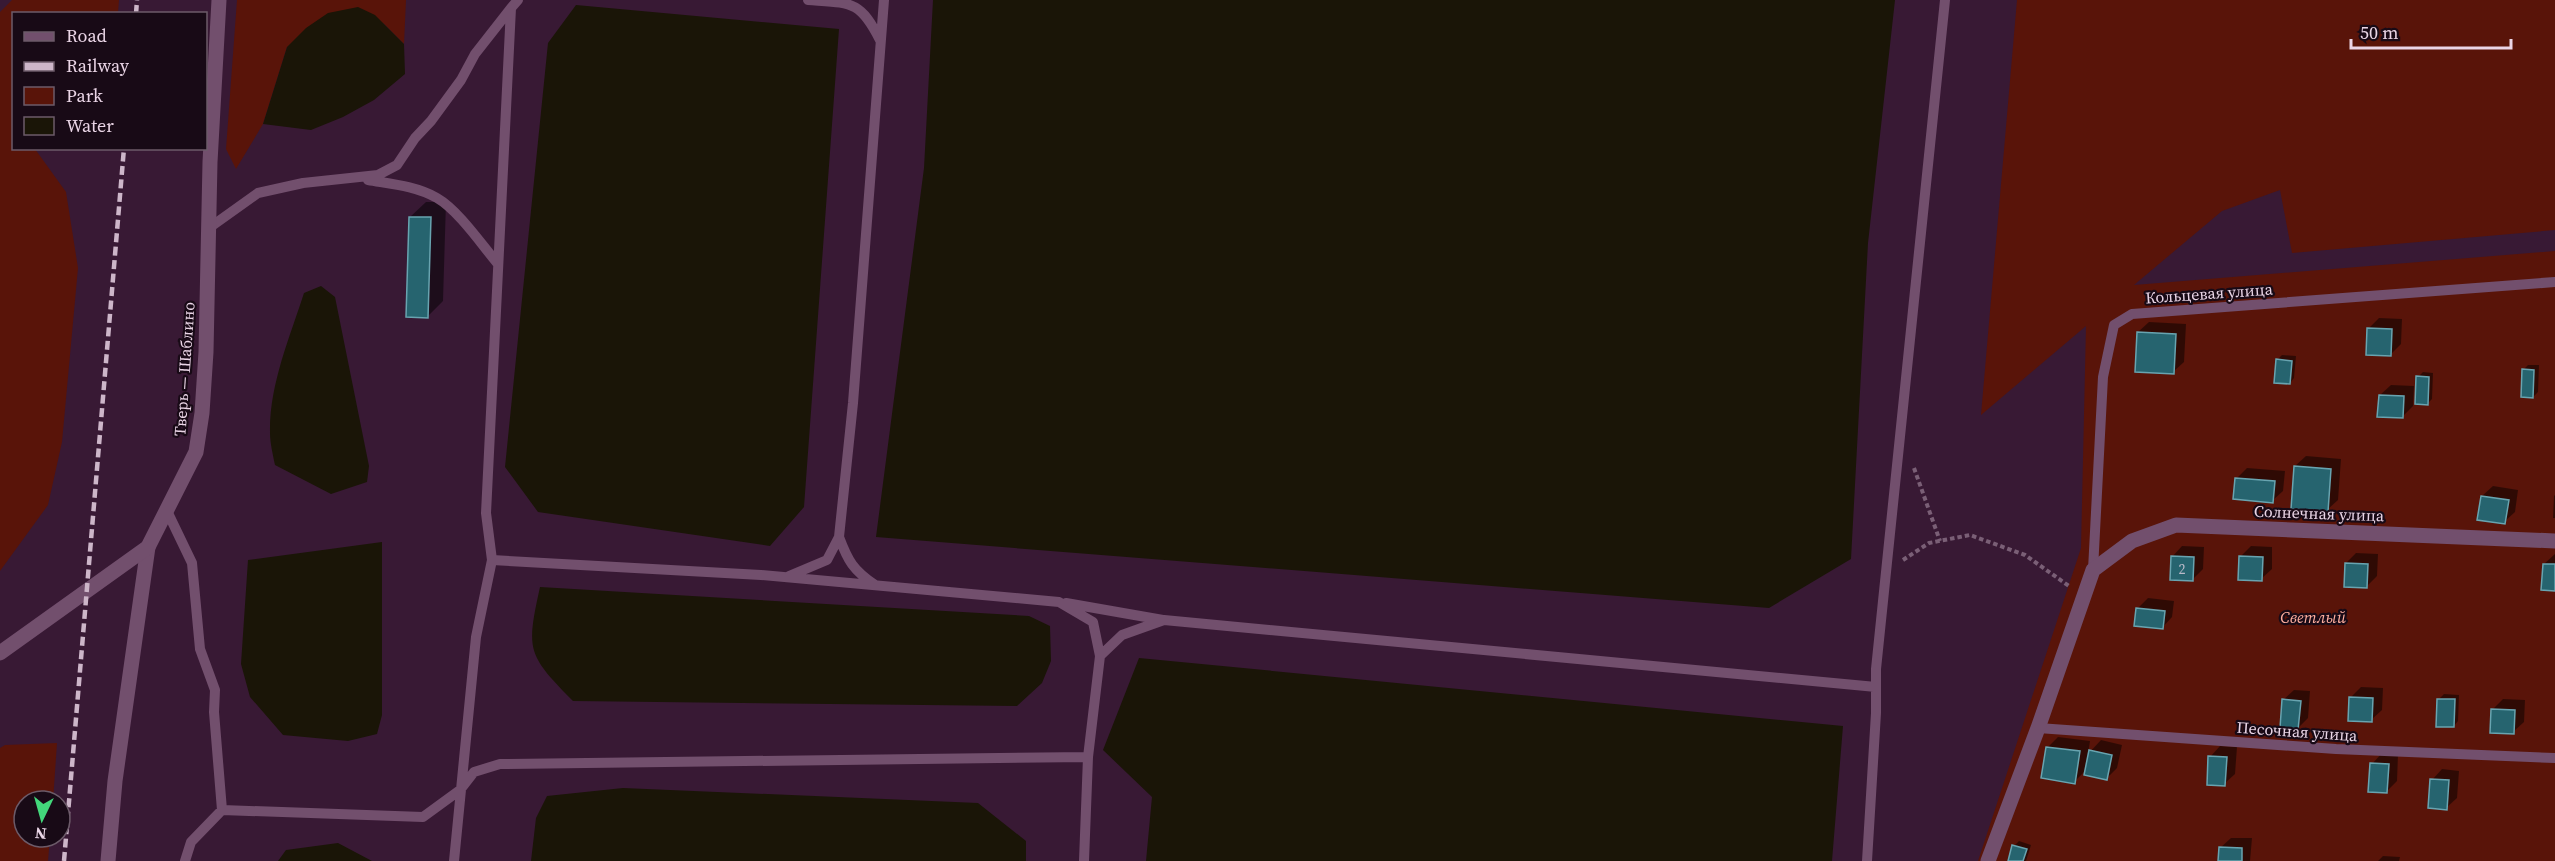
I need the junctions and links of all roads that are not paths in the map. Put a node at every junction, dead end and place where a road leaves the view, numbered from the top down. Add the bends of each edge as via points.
1 (219, 0) edge
2 (808, 0) edge
3 (884, 0) edge
4 (1945, 0) edge
5 (855, 2) edge
6 (514, 3) edge
7 (881, 41) junction
8 (355, 177) junction
9 (208, 228) junction
10 (498, 264) junction
11 (2555, 282) edge
12 (167, 511) junction
13 (839, 537) junction
14 (2555, 541) edge
15 (148, 547) junction
16 (492, 560) junction
17 (2093, 570) junction
18 (786, 577) junction
19 (876, 586) junction
20 (1059, 602) junction
21 (1164, 620) junction
22 (0, 652) edge
23 (1100, 656) junction
24 (1876, 687) junction
25 (2038, 728) junction
26 (1088, 757) junction
27 (2555, 758) edge
28 (460, 790) junction
29 (222, 810) junction
30 (108, 861) edge
31 (185, 861) edge
32 (454, 861) edge
33 (1084, 861) edge
34 (1867, 861) edge
35 (1989, 861) edge

1 - 9 street, Тверь — Шаблино
2 - 5 lane
3 - 7 lane
4 - 24 lane
5 - 7 lane via 870,18
6 - 8 lane via 397,165 378,175
6 - 10 lane
7 - 13 lane
8 - 9 lane via 258,193
8 - 10 lane via 409,187 438,198
9 - 12 street, Тверь — Шаблино via 206,352 199,436 191,465
10 - 16 lane via 486,513
11 - 17 lane, Кольцевая улица via 2132,314 2114,325 2103,377
12 - 15 street, Тверь — Шаблино
12 - 29 lane via 192,563 200,649 215,690
13 - 18 lane via 827,560
13 - 19 lane via 848,562
14 - 17 street, Солнечная улица via 2176,525 2132,541
15 - 22 street, Тверь — Шаблино
15 - 30 street via 115,781
16 - 18 lane
16 - 28 lane via 476,637
17 - 25 street
18 - 19 lane
19 - 20 lane
20 - 21 lane
20 - 23 lane via 1093,622
21 - 23 lane via 1122,635
21 - 24 lane
23 - 26 lane
24 - 34 lane
25 - 27 lane, Песочная улица via 2336,749
25 - 35 street
26 - 28 lane via 500,764 474,772
26 - 33 lane
28 - 29 lane via 423,816
28 - 32 lane
29 - 31 lane via 191,842

